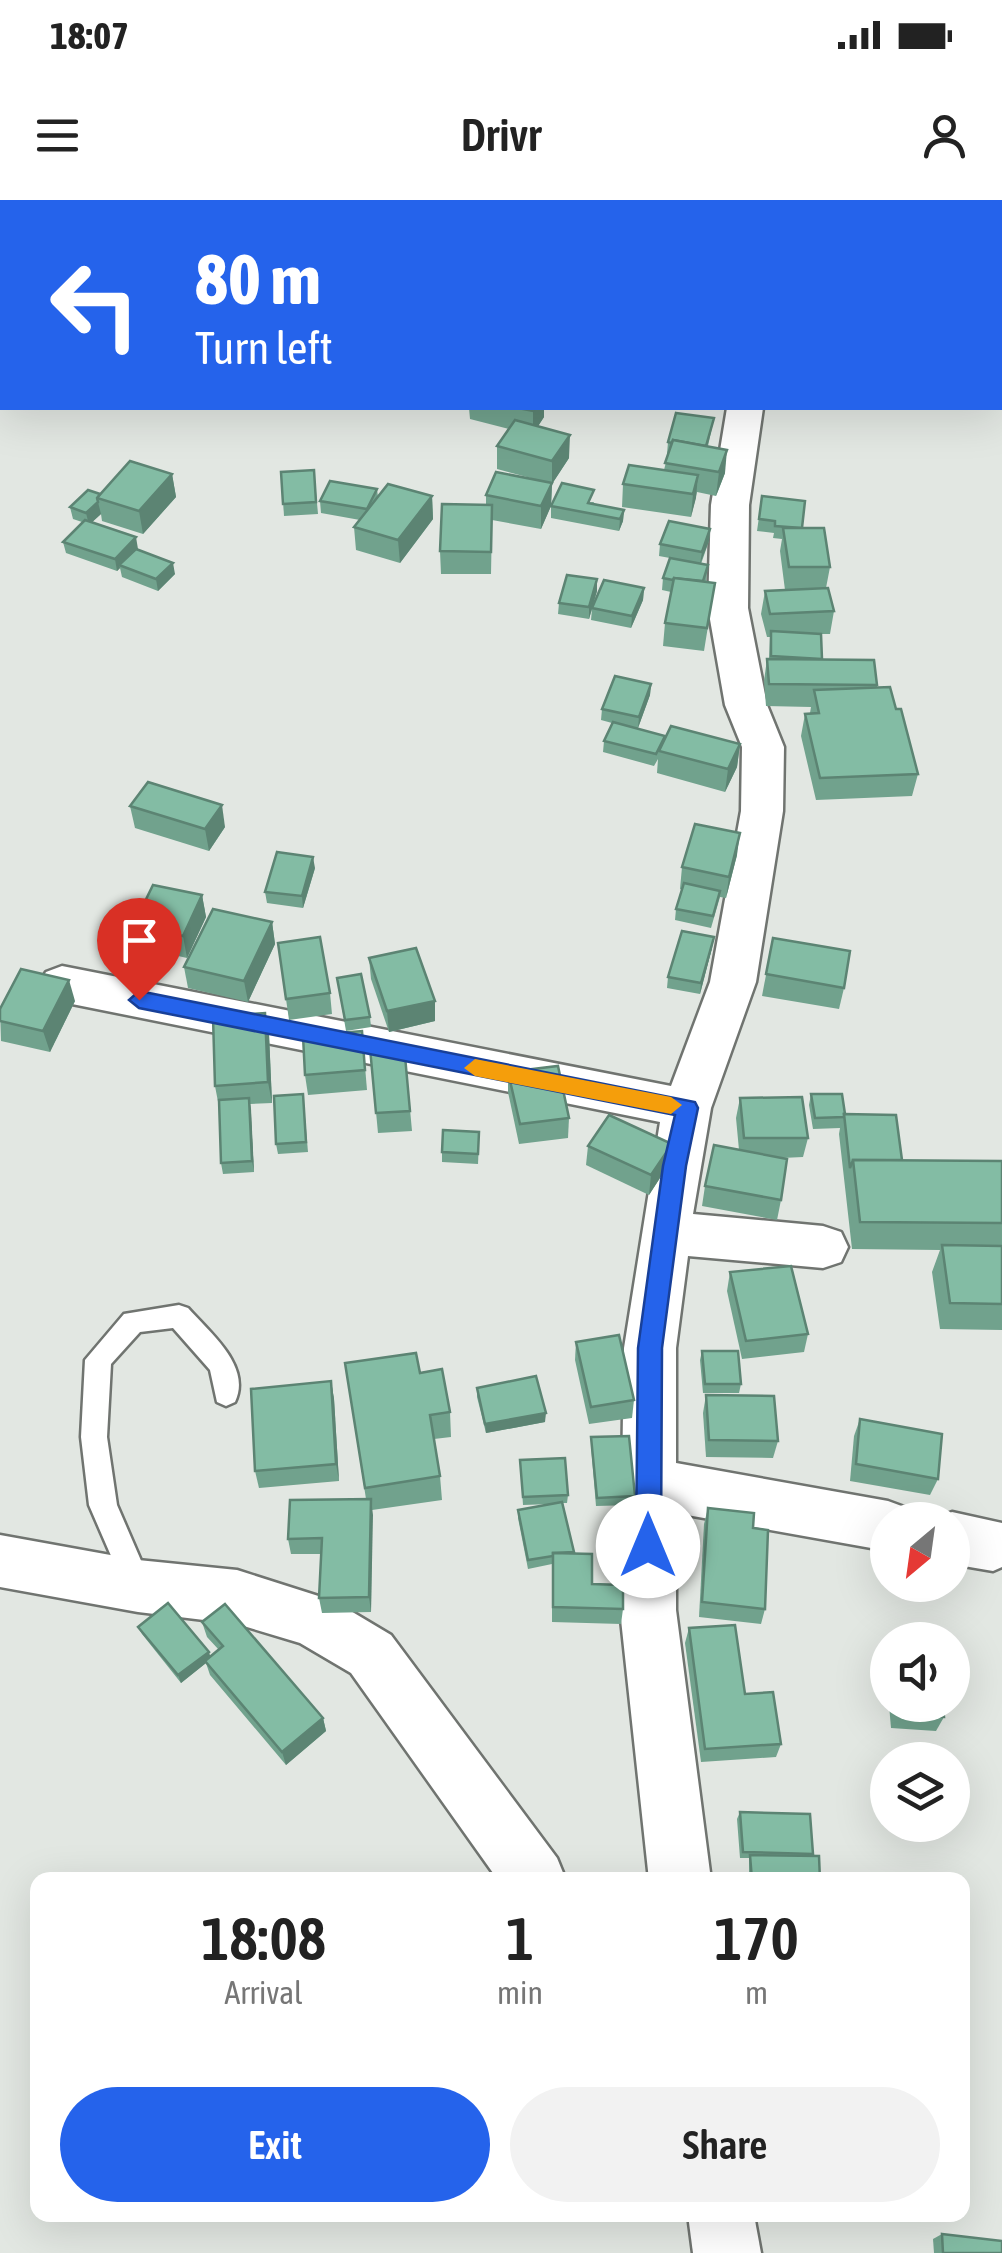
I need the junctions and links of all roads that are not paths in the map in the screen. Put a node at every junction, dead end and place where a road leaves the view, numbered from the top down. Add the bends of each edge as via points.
1 (745, 410) edge
2 (62, 984) edge
3 (687, 1108) junction
4 (668, 1233) junction
5 (823, 1247) dead end
6 (226, 1394) dead end
7 (649, 1482) junction
8 (870, 1523) edge
9 (0, 1561) edge
10 (138, 1586) junction
11 (529, 1872) edge
12 (679, 1872) edge
13 (722, 2222) edge
14 (727, 2253) edge

1 - 3 street via 730,504 728,608 746,705 763,747 762,811 733,982
2 - 3 street
3 - 4 street
4 - 5 street
4 - 7 street via 650,1348
6 - 10 lane via 223,1366 178,1316 133,1322 98,1360 94,1437 104,1505
7 - 8 street
7 - 12 street via 648,1610
9 - 10 street
10 - 11 street via 238,1597 314,1620 371,1654
13 - 14 street

